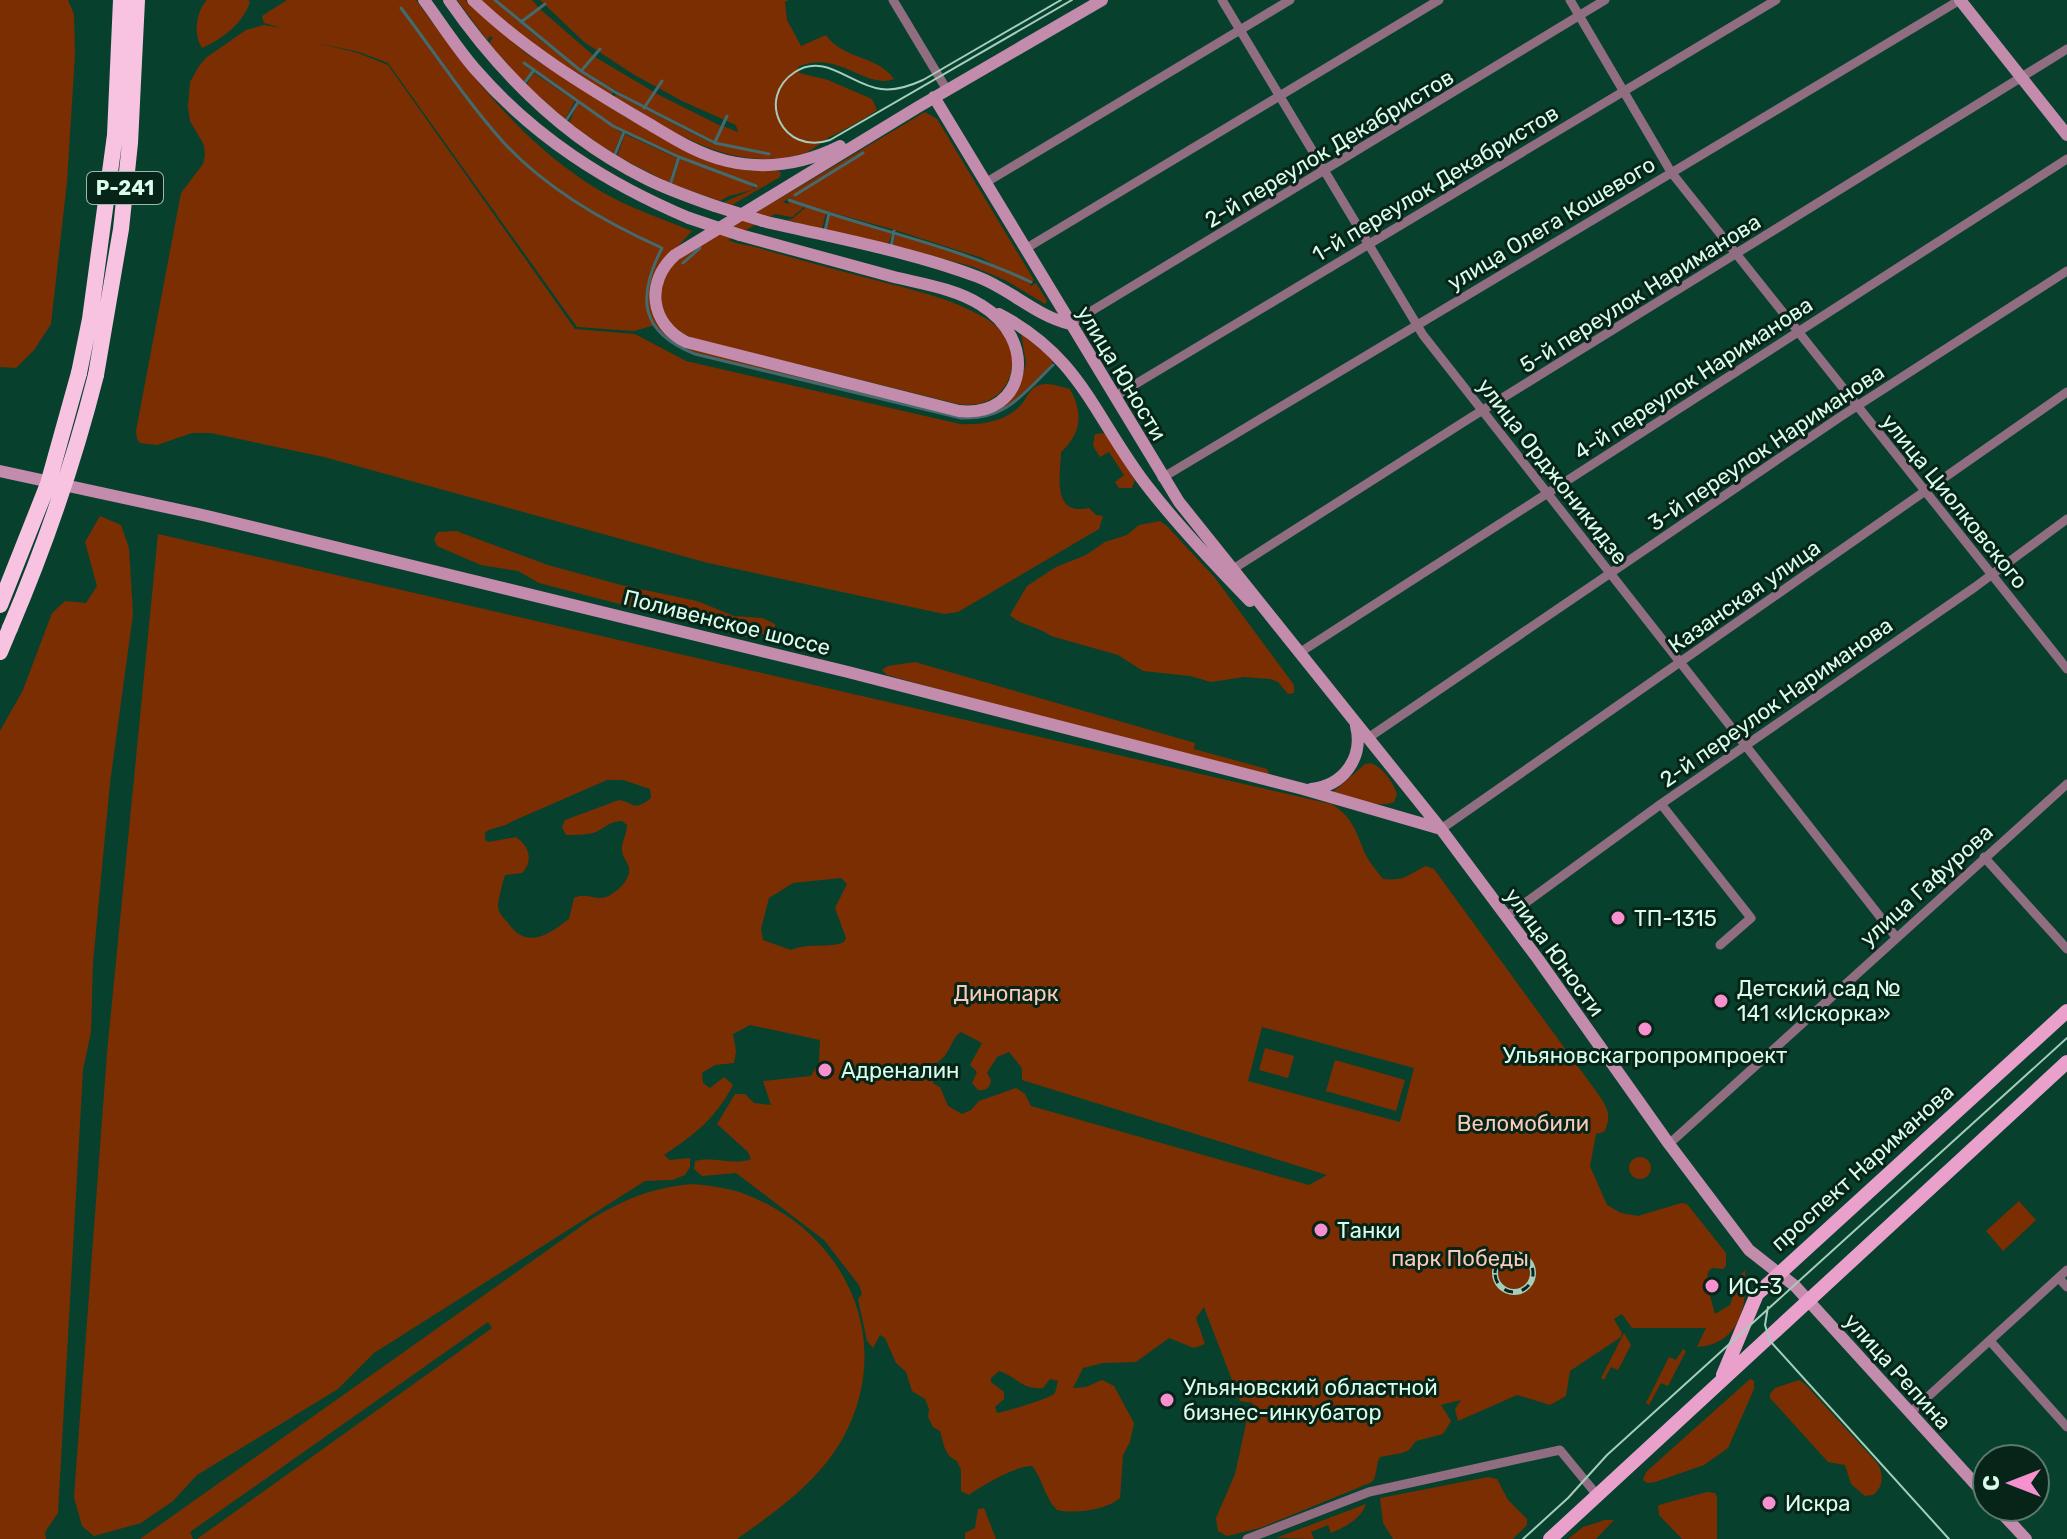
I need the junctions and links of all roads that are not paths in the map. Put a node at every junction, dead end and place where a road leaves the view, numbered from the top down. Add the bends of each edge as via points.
1 (121, 0) edge
2 (137, 0) edge
3 (424, 0) edge
4 (449, 0) edge
5 (473, 0) edge
6 (893, 0) edge
7 (1102, 0) edge
8 (1222, 0) edge
9 (1290, 0) edge
10 (1439, 0) edge
11 (1570, 0) edge
12 (1605, 0) edge
13 (1776, 0) edge
14 (1960, 0) edge
15 (1580, 16) junction
16 (1239, 30) junction
17 (2067, 49) edge
18 (2022, 79) junction
19 (947, 90) junction
20 (1623, 90) junction
21 (934, 97) junction
22 (1280, 97) junction
23 (918, 107) junction
24 (2067, 135) edge
25 (2067, 159) edge
26 (1325, 172) junction
27 (1671, 172) junction
28 (985, 183) junction
29 (1369, 245) junction
30 (1025, 249) junction
31 (1736, 255) junction
32 (2067, 271) edge
33 (982, 305) junction
34 (1070, 324) junction
35 (1417, 325) junction
36 (1798, 333) junction
37 (88, 374) junction
38 (2067, 392) edge
39 (1114, 397) junction
40 (1857, 407) junction
41 (1482, 411) junction
42 (0, 471) edge
43 (1162, 478) junction
44 (1925, 492) junction
45 (1547, 494) junction
46 (2067, 519) edge
47 (1233, 569) junction
48 (1610, 574) junction
49 (1991, 575) junction
50 (0, 605) edge
51 (2067, 648) edge
52 (0, 652) edge
53 (1299, 653) junction
54 (2057, 656) junction
55 (1680, 662) junction
56 (2067, 669) edge
57 (1354, 722) junction
58 (1368, 738) junction
59 (1745, 746) junction
60 (2067, 784) edge
61 (1303, 789) junction
62 (1661, 804) junction
63 (1441, 829) junction
64 (1984, 857) junction
65 (1506, 917) junction
66 (1896, 937) junction
67 (1720, 945) dead end
68 (2067, 949) edge
69 (2067, 1011) edge
70 (2067, 1062) edge
71 (1669, 1144) junction
72 (1779, 1273) junction
73 (2063, 1274) edge
74 (2067, 1287) edge
75 (1807, 1300) junction
76 (1990, 1341) junction
77 (1721, 1379) junction
78 (1910, 1413) junction
79 (2067, 1427) edge
80 (1971, 1480) edge
81 (1597, 1495) junction
82 (2011, 1523) edge
83 (1247, 1539) edge
84 (1550, 1539) edge
85 (2026, 1539) edge

1 - 37 highway, Р-241 via 115,135
2 - 37 highway, Р-241 via 121,229
3 - 33 main road, улица Юности, bridge via 474,67 521,117 613,183 740,235
4 - 34 main road, bridge via 503,69 552,118 648,180 763,221 943,265 1000,287 1052,320
5 - 23 main road via 572,78 682,144 728,161 776,165 809,159
6 - 19 street
7 - 19 main road
8 - 16 street, улица Орджоникидзе
9 - 16 street
10 - 22 street
11 - 15 street, улица Циолковского
12 - 15 street, 2-й переулок Декабристов
13 - 20 street, 1-й переулок Декабристов
14 - 18 main road
14 - 27 street, улица Олега Кошевого
15 - 20 street, улица Циолковского
15 - 26 street, 2-й переулок Декабристов
16 - 22 street, улица Орджоникидзе
16 - 28 street
17 - 18 street, 5-й переулок Нариманова
18 - 24 main road
18 - 31 street, 5-й переулок Нариманова
19 - 21 main road
20 - 27 street, улица Циолковского
20 - 29 street, 1-й переулок Декабристов
21 - 23 main road
21 - 28 main road, улица Юности
22 - 26 street, улица Орджоникидзе
22 - 30 street
23 - 33 main road via 675,255 659,275 657,311 665,326 686,342 967,411 990,407 1003,398 1019,364 1012,334
25 - 36 street, 4-й переулок Нариманова
26 - 29 street, улица Орджоникидзе
26 - 34 street, 2-й переулок Декабристов
27 - 31 street, улица Циолковского
27 - 35 street, улица Олега Кошевого
28 - 30 main road, улица Юности
29 - 35 street, улица Орджоникидзе
29 - 39 street, 1-й переулок Декабристов
30 - 34 main road, улица Юности
31 - 36 street, улица Циолковского
31 - 41 street, 5-й переулок Нариманова
32 - 40 street, 3-й переулок Нариманова
33 - 53 main road, улица Юности via 1020,325 1068,366 1148,487
34 - 39 main road, улица Юности
35 - 41 street, улица Орджоникидзе
35 - 43 street, улица Олега Кошевого
36 - 40 street, улица Циолковского
36 - 45 street, 4-й переулок Нариманова
37 - 50 highway, Р-241, bridge
37 - 52 highway, Р-241, bridge via 60,501
38 - 44 street, Казанская улица
39 - 43 main road, улица Юности
40 - 44 street, улица Циолковского
40 - 48 street, 3-й переулок Нариманова
41 - 45 street, улица Орджоникидзе
41 - 47 street, 5-й переулок Нариманова
42 - 61 main road, Поливенское шоссе via 848,672
43 - 47 main road, улица Юности
44 - 49 street, улица Циолковского
44 - 55 street, Казанская улица
45 - 48 street, улица Орджоникидзе
45 - 53 street, 4-й переулок Нариманова
46 - 49 street, 2-й переулок Нариманова
47 - 53 main road, улица Юности
48 - 55 street, улица Орджоникидзе
48 - 58 street, 3-й переулок Нариманова
49 - 54 street, улица Циолковского
49 - 59 street, 2-й переулок Нариманова
51 - 54 street
53 - 57 main road, улица Юности
54 - 56 street, улица Циолковского
55 - 59 street, улица Орджоникидзе
55 - 63 street, Казанская улица
57 - 58 main road, улица Юности
57 - 61 main road via 1358,744 1351,765 1326,786
58 - 63 main road, улица Юности
59 - 62 street, 2-й переулок Нариманова
59 - 66 street, улица Орджоникидзе
60 - 64 street, улица Гафурова
61 - 63 main road, Поливенское шоссе
62 - 65 street, 2-й переулок Нариманова
62 - 67 street via 1751,918
63 - 65 main road, улица Юности
64 - 66 street, улица Гафурова
64 - 68 street
65 - 71 main road, улица Юности
66 - 71 street, улица Гафурова
69 - 72 main road, проспект Нариманова
70 - 75 main road, проспект Нариманова
71 - 72 main road, улица Юности via 1749,1250
72 - 75 main road, улица Репина
72 - 77 main road, проспект Нариманова via 1757,1294
73 - 74 street
73 - 76 street
75 - 77 main road, проспект Нариманова
75 - 78 main road, улица Репина
76 - 78 street
76 - 79 street
77 - 81 main road, проспект Нариманова
78 - 80 main road, улица Репина
81 - 83 street via 1560,1450 1369,1492
81 - 84 main road, проспект Нариманова
82 - 85 main road

